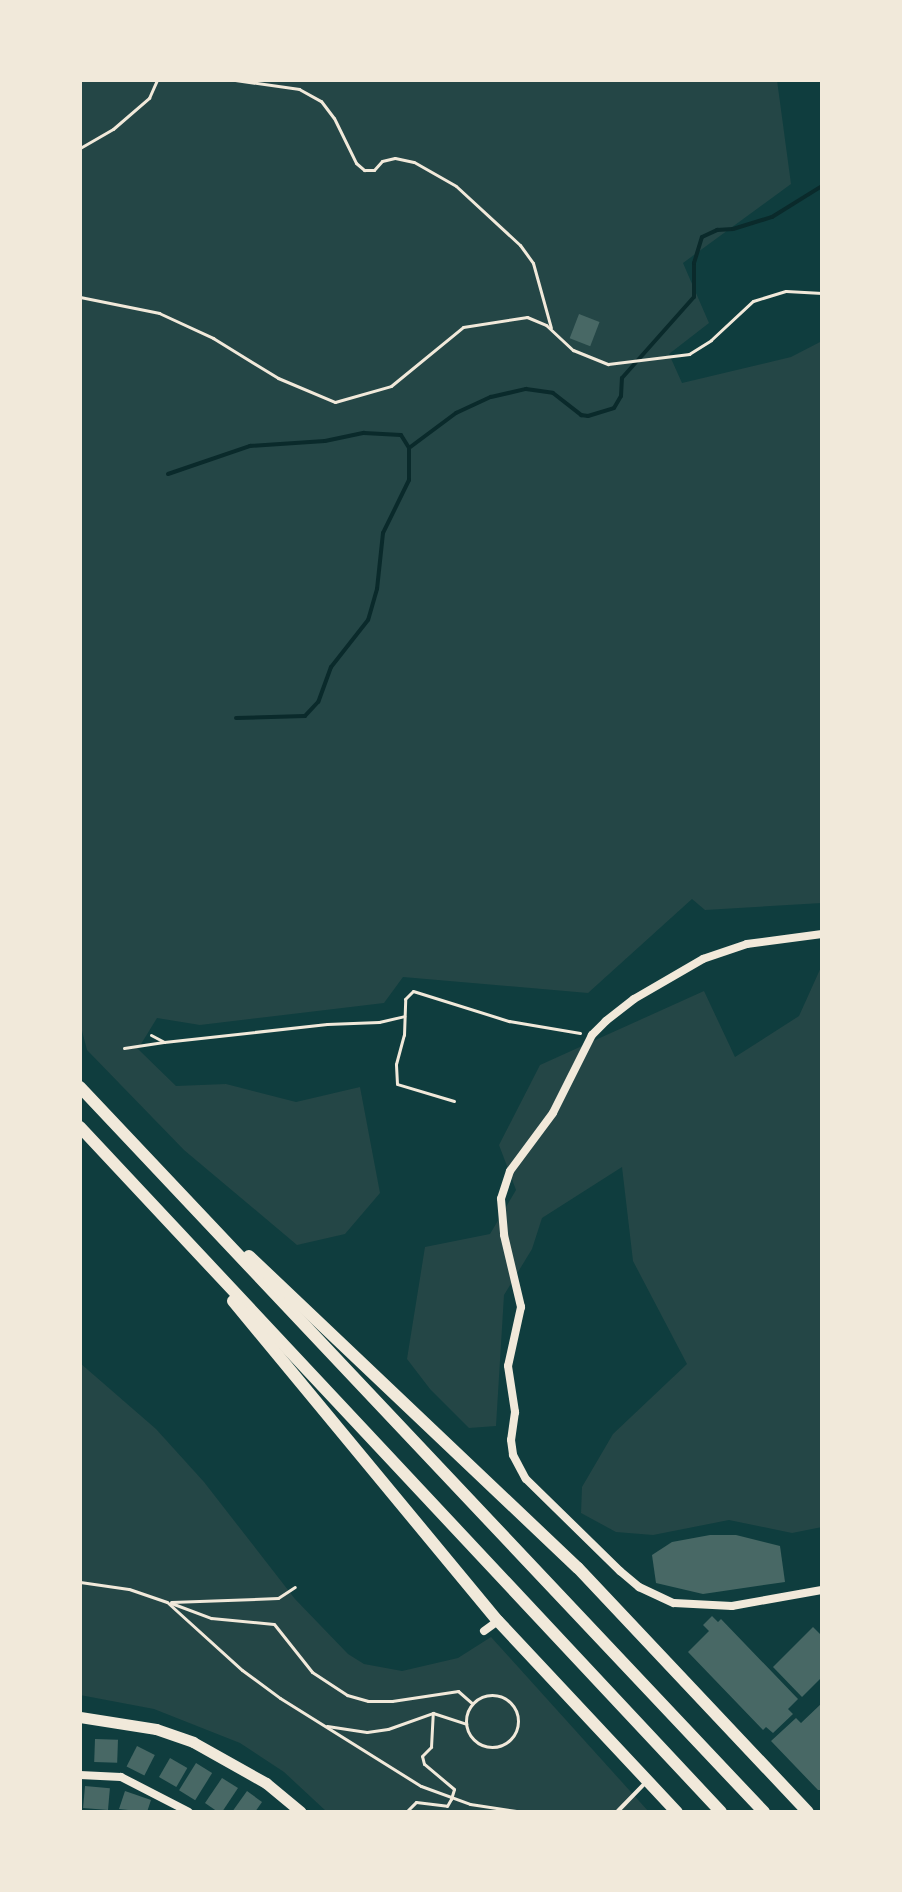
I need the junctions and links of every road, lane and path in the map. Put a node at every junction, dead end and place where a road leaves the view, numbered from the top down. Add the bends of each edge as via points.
1 (157, 80) edge
2 (235, 80) edge
3 (80, 148) edge
4 (822, 293) edge
5 (80, 297) edge
6 (552, 332) junction
7 (822, 934) edge
8 (404, 1016) junction
9 (151, 1035) dead end
10 (592, 1035) junction
11 (164, 1042) junction
12 (124, 1048) dead end
13 (80, 1087) edge
14 (454, 1101) dead end
15 (80, 1127) edge
16 (145, 1157) junction
17 (168, 1222) junction
18 (80, 1582) edge
19 (295, 1587) dead end
20 (822, 1590) edge
21 (167, 1602) junction
22 (498, 1621) junction
23 (484, 1631) dead end
24 (472, 1703) junction
25 (433, 1713) junction
26 (80, 1717) edge
27 (466, 1724) junction
28 (323, 1725) junction
29 (80, 1775) edge
30 (647, 1781) junction
31 (451, 1799) junction
32 (189, 1812) edge
33 (301, 1812) edge
34 (406, 1812) edge
35 (523, 1812) edge
36 (617, 1812) edge
37 (677, 1812) edge
38 (721, 1812) edge
39 (764, 1812) edge
40 (808, 1812) edge

1 - 3 path via 149,98
2 - 6 path via 299,89 321,101 364,170 395,158 414,162 456,186 533,263
4 - 6 path via 786,291 753,301 711,340 689,354 666,359 608,364 573,350
5 - 6 path via 159,313 278,378 335,402 391,386 463,327 527,317
7 - 10 street via 747,944 703,959 634,999
8 - 10 path via 405,999 413,991 509,1021
8 - 11 path
8 - 14 path via 397,1084
9 - 11 path
10 - 20 street via 553,1113 504,1185 504,1235 521,1307 508,1366 515,1412 511,1440 519,1468 609,1561 639,1587 664,1599 722,1606
11 - 12 path
13 - 16 main road
15 - 17 main road
16 - 39 main road
16 - 40 main road via 578,1568
17 - 22 main road
17 - 38 main road
18 - 21 path via 129,1589
19 - 21 path via 278,1598
21 - 24 path via 211,1618 274,1624 312,1672 347,1695 392,1701 458,1691
21 - 28 path via 242,1670
22 - 23 street
22 - 30 main road
24 - 27 path
24 - 27 path via 488,1695 503,1697 517,1712 516,1730 495,1747 474,1740
25 - 27 path
25 - 28 path via 367,1732
25 - 31 path via 431,1747 422,1756 424,1764 454,1789
26 - 33 street via 156,1729 193,1742 244,1768
28 - 31 path
29 - 32 street via 121,1777
30 - 36 lane
30 - 37 main road
31 - 34 path via 447,1806 416,1802
31 - 35 path

